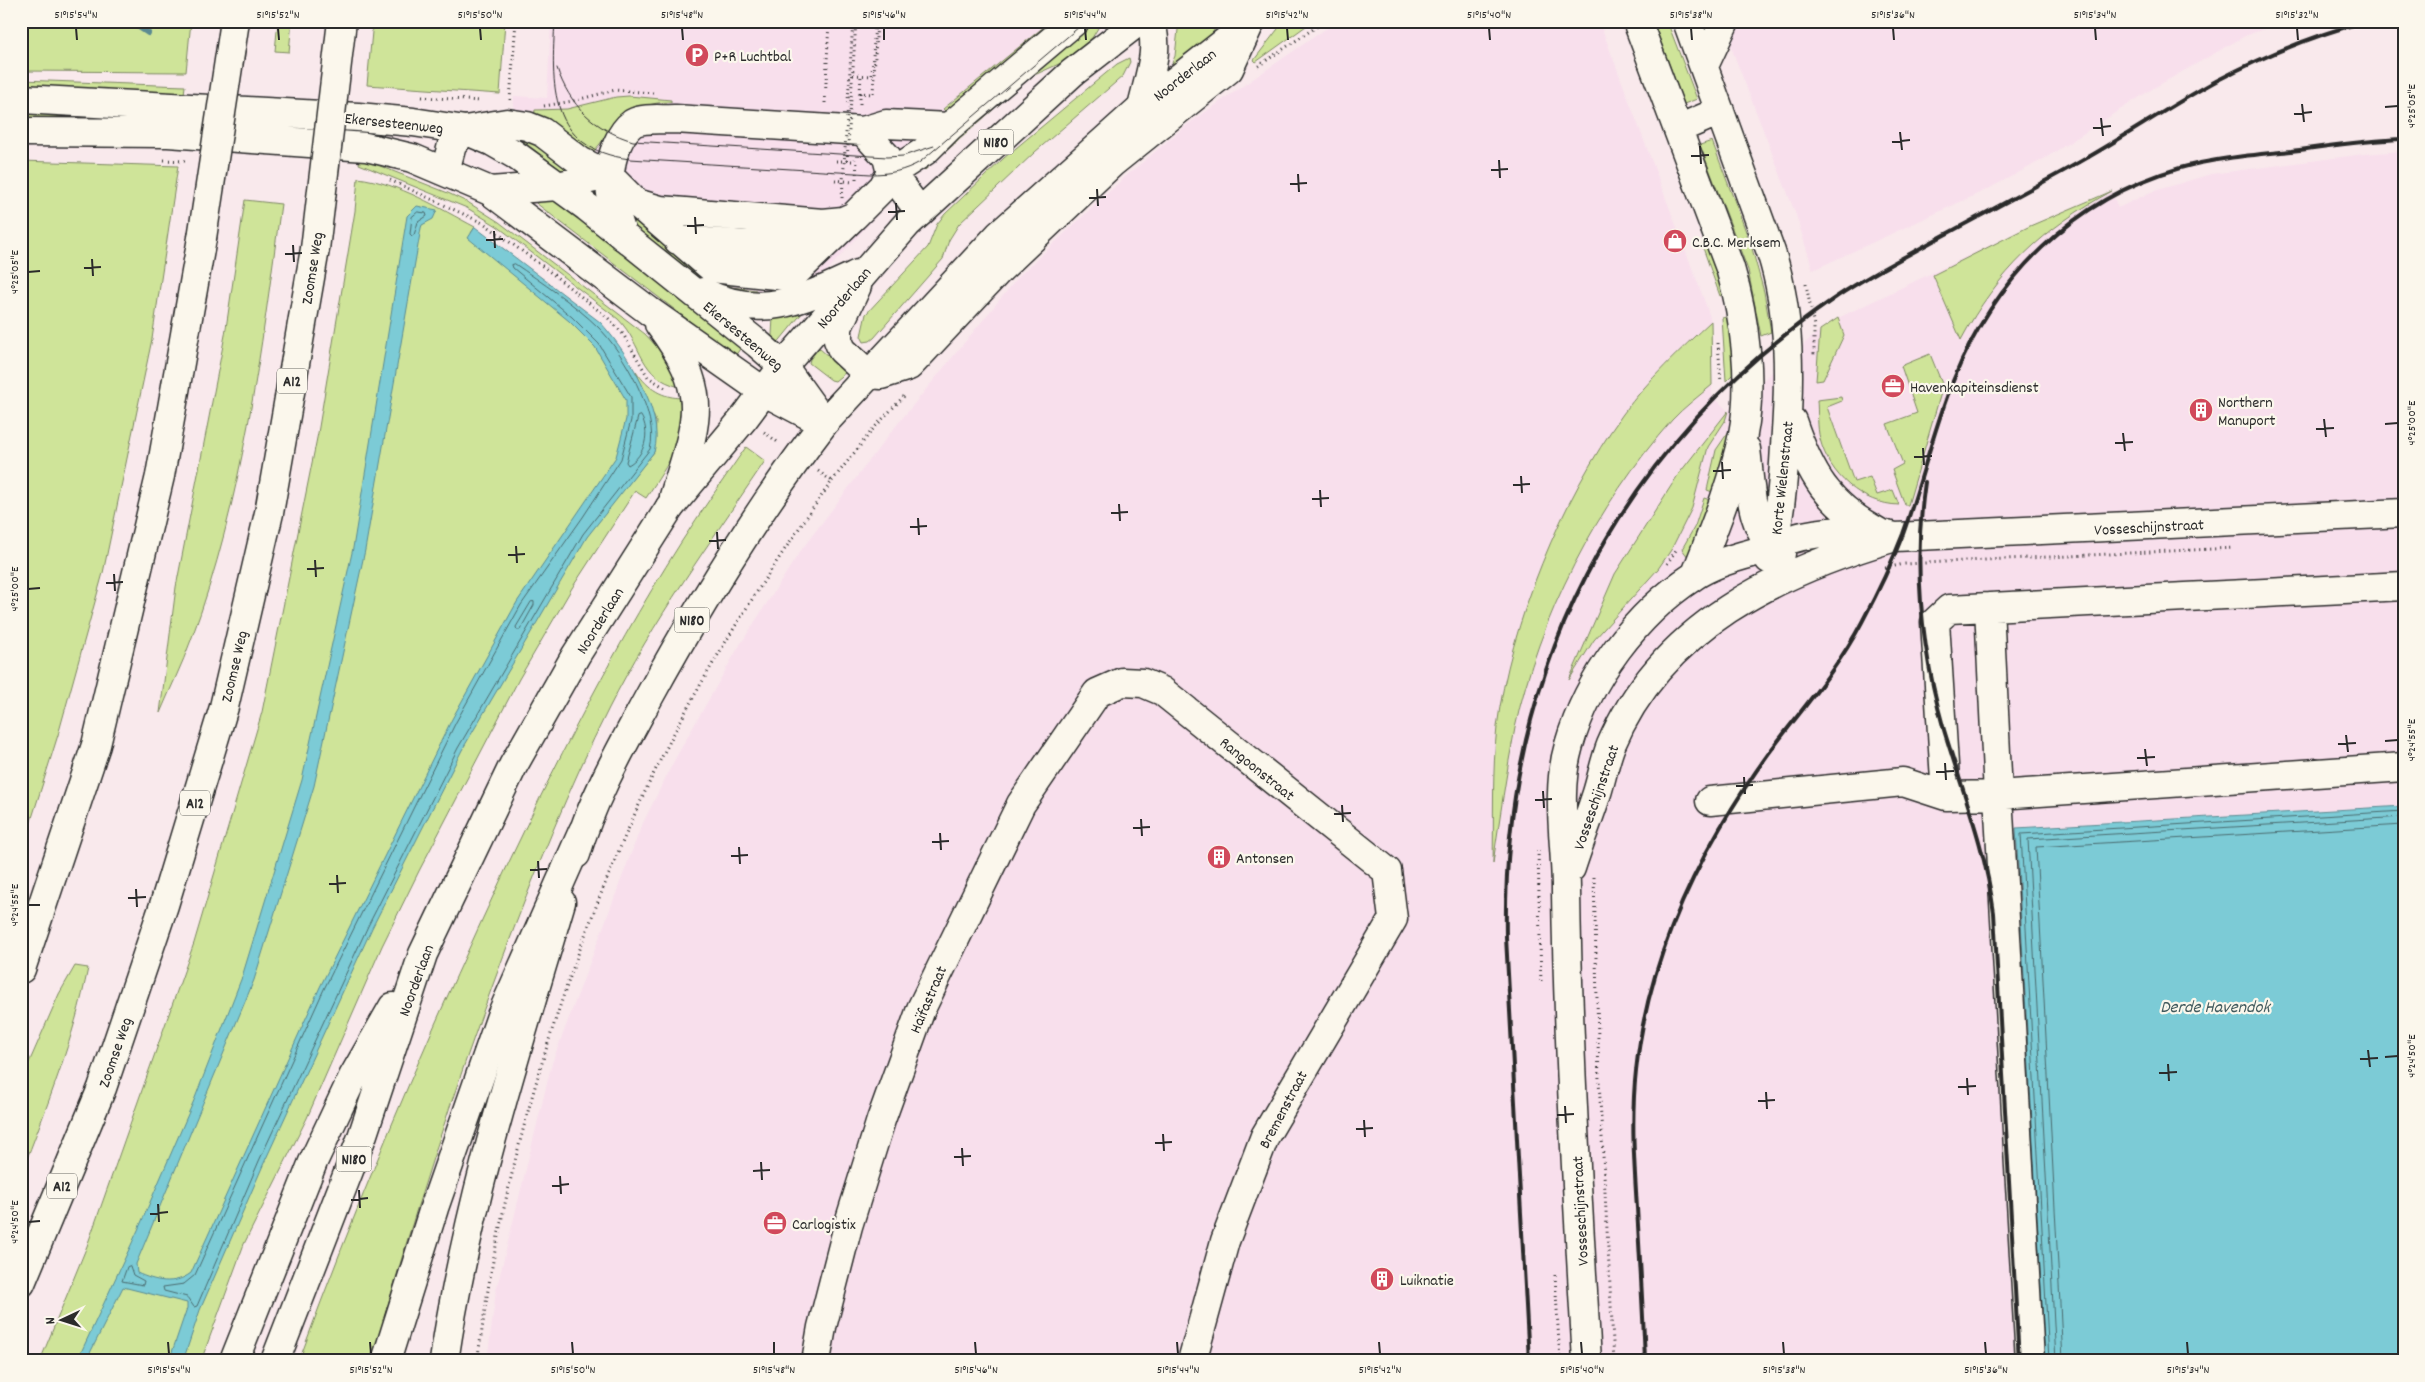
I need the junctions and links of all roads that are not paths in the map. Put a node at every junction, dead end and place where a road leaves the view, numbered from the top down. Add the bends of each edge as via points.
1 (235, 21) edge
2 (342, 21) edge
3 (1075, 21) edge
4 (1139, 21) edge
5 (1150, 21) edge
6 (1637, 21) edge
7 (1687, 21) edge
8 (1725, 21) edge
9 (1251, 22) edge
10 (1704, 66) junction
11 (21, 99) edge
12 (1142, 107) junction
13 (1720, 111) junction
14 (864, 113) junction
15 (949, 127) junction
16 (1678, 129) junction
17 (465, 130) junction
18 (21, 132) edge
19 (445, 171) junction
20 (892, 173) junction
21 (608, 175) junction
22 (558, 186) junction
23 (490, 191) junction
24 (636, 202) junction
25 (848, 207) junction
26 (920, 212) junction
27 (623, 236) junction
28 (678, 240) junction
29 (817, 251) junction
30 (864, 271) junction
31 (678, 280) junction
32 (649, 311) junction
33 (783, 366) junction
34 (868, 374) junction
35 (763, 391) junction
36 (1735, 391) junction
37 (1788, 400) junction
38 (824, 423) junction
39 (1743, 433) junction
40 (670, 507) junction
41 (2404, 513) edge
42 (1886, 535) junction
43 (1772, 547) junction
44 (1815, 566) junction
45 (1696, 574) junction
46 (2404, 586) edge
47 (1989, 607) junction
48 (1722, 611) junction
49 (1122, 682) joint
50 (2404, 767) edge
51 (1998, 794) junction
52 (1946, 796) junction
53 (1710, 801) dead end
54 (583, 831) junction
55 (1387, 871) joint
56 (1566, 881) junction
57 (423, 954) junction
58 (21, 969) edge
59 (21, 1284) edge
60 (234, 1361) edge
61 (276, 1361) edge
62 (386, 1361) edge
63 (444, 1361) edge
64 (816, 1361) edge
65 (1192, 1361) edge
66 (1587, 1361) edge
67 (2030, 1361) edge

1 - 58 main road, bridge via 202,238 160,476 96,745
2 - 59 main road, Zoomse Weg / A12, bridge via 315,249 269,513 224,707 164,905 102,1088
3 - 15 main road
4 - 26 main road, Noorderlaan / N180 via 1072,73
5 - 12 main road via 1156,48
6 - 16 main road, Korte Wielenstraat
7 - 10 main road, Korte Wielenstraat
8 - 10 main road
9 - 12 main road, Noorderlaan / N180
9 - 34 main road via 1229,69 1112,163 1001,268 909,366 880,375
10 - 13 main road, Korte Wielenstraat
11 - 17 main road, Ekersesteenweg via 358,117
12 - 34 main road, Noorderlaan / N180 via 999,235
13 - 16 main road
13 - 37 main road, Korte Wielenstraat via 1776,266 1787,332
14 - 15 main road via 886,124
14 - 20 main road via 888,157
14 - 21 main road via 633,123 620,137
15 - 20 main road via 925,151
16 - 36 main road, Korte Wielenstraat via 1735,287 1740,311
17 - 19 main road via 452,145
17 - 21 main road via 508,123 527,126 542,132 580,161
17 - 22 main road, Ekersesteenweg via 514,154
18 - 19 main road, Ekersesteenweg via 168,133 366,148 412,158
19 - 23 main road, Ekersesteenweg
20 - 25 main road via 883,187
20 - 26 main road
21 - 22 main road
21 - 24 main road
21 - 27 main road via 614,212
22 - 23 main road
22 - 27 main road, Ekersesteenweg
23 - 32 main road, Ekersesteenweg
24 - 25 main road via 660,210 823,223 843,221
24 - 28 main road
25 - 29 main road
26 - 30 main road, Noorderlaan / N180
27 - 31 main road, Ekersesteenweg
28 - 29 main road
28 - 29 main road via 712,268 785,276 794,273
30 - 31 main road via 809,297 788,304 766,306 719,300
30 - 33 main road, Noorderlaan / N180
30 - 34 main road via 838,327 838,340 842,350
31 - 33 main road, Ekersesteenweg
32 - 35 main road, Ekersesteenweg
32 - 40 main road via 683,360 695,392 692,433
33 - 35 main road, Noorderlaan / N180
33 - 38 main road, Ekersesteenweg
34 - 38 main road, Noorderlaan / N180
35 - 38 main road, Ekersesteenweg
35 - 40 main road, Noorderlaan / N180 via 745,418
36 - 37 main road
36 - 39 main road, Korte Wielenstraat
37 - 42 main road, Korte Wielenstraat via 1803,454 1823,488 1856,520
37 - 43 main road, Korte Wielenstraat via 1781,503
38 - 54 main road, Noorderlaan / N180 via 696,612 619,752
39 - 43 main road, Korte Wielenstraat via 1749,491 1760,527
39 - 45 main road, Korte Wielenstraat via 1725,500
40 - 57 main road, Noorderlaan / N180 via 576,656 513,766
41 - 42 main road, Vosseschijnstraat
42 - 43 main road, Vosseschijnstraat via 1808,535
42 - 44 main road, Vosseschijnstraat
43 - 44 main road, Korte Wielenstraat via 1787,559
43 - 45 main road, Vosseschijnstraat via 1739,556
43 - 48 main road, Korte Wielenstraat via 1765,573 1758,584
44 - 48 main road, Vosseschijnstraat via 1783,577
45 - 56 main road, Vosseschijnstraat via 1656,606 1615,653 1584,703 1568,746 1561,788
46 - 47 main road
47 - 51 main road
47 - 52 main road via 1949,609 1936,622
48 - 56 main road, Vosseschijnstraat via 1664,662 1635,701 1611,746
49 - 55 main road, Rangoonstraat via 1143,683 1162,691
49 - 64 main road, Haïfastraat via 1097,693 1021,804 920,1009 848,1226
50 - 51 main road
51 - 52 main road
51 - 67 main road
52 - 53 main road via 1903,782
54 - 62 main road via 501,1016 434,1208
54 - 63 main road, Noorderlaan / N180 via 486,1154 462,1257
55 - 65 main road, Bremenstraat via 1393,919 1265,1136 1225,1241
56 - 66 main road, Vosseschijnstraat via 1567,977
57 - 60 main road via 352,1078 313,1162
57 - 61 main road, Noorderlaan / N180 via 362,1137

